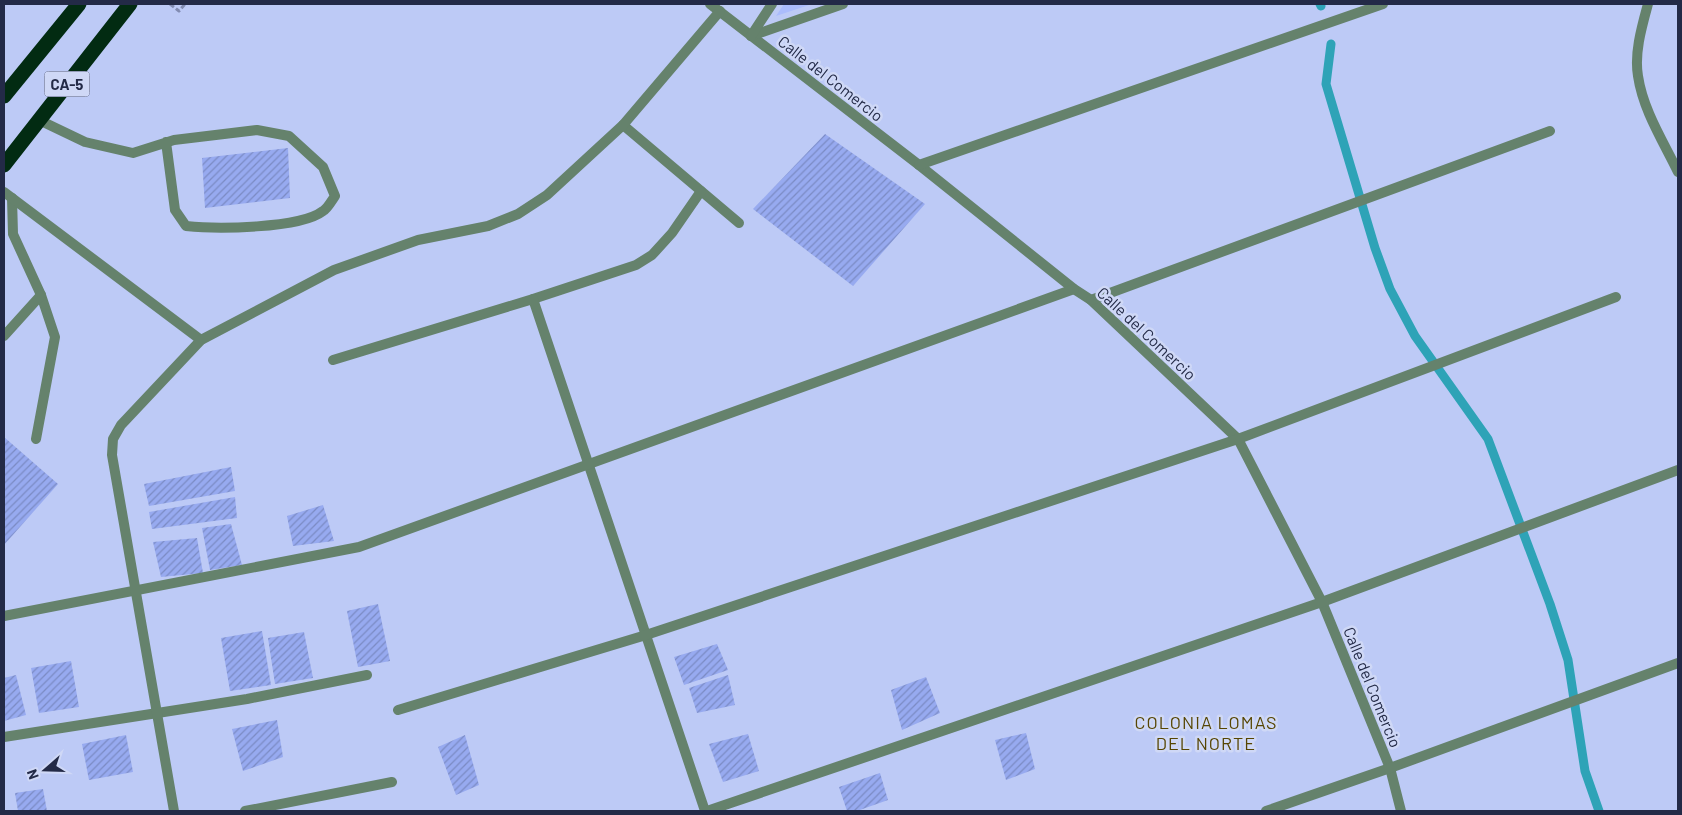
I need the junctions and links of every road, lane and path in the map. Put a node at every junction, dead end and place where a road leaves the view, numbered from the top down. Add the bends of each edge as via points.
1 (79, 4) edge
2 (130, 4) edge
3 (170, 4) edge
4 (185, 4) edge
5 (710, 4) edge
6 (772, 4) edge
7 (843, 4) edge
8 (1383, 4) edge
9 (1648, 4) edge
10 (720, 11) junction
11 (751, 36) junction
12 (4, 96) edge
13 (39, 120) junction
14 (623, 125) junction
15 (1550, 131) dead end
16 (166, 142) junction
17 (4, 165) edge
18 (919, 165) junction
19 (1678, 172) edge
20 (700, 191) junction
21 (8, 195) edge
22 (739, 223) dead end
23 (1074, 289) junction
24 (41, 295) junction
25 (1616, 297) dead end
26 (533, 299) junction
27 (1091, 300) junction
28 (4, 336) edge
29 (201, 340) junction
30 (333, 360) dead end
31 (36, 439) dead end
32 (1238, 439) junction
33 (588, 463) junction
34 (1678, 470) edge
35 (136, 591) junction
36 (1322, 602) junction
37 (4, 616) edge
38 (646, 635) junction
39 (1678, 663) edge
40 (367, 675) dead end
41 (398, 710) dead end
42 (156, 714) junction
43 (4, 737) edge
44 (1390, 768) junction
45 (392, 782) dead end
46 (174, 811) edge
47 (245, 811) edge
48 (706, 811) edge
49 (1266, 811) edge
50 (1401, 811) edge

1 - 12 highway, CA-5
2 - 13 highway, CA-5
3 - 4 path via 179,11
5 - 10 street, Calle del Comercio
6 - 11 street
7 - 11 street
8 - 18 street
9 - 19 street via 1639,38 1637,75 1648,112
10 - 11 street, Calle del Comercio
10 - 14 street
11 - 18 street, Calle del Comercio
13 - 16 street via 85,142 133,153
13 - 17 highway, CA-5
14 - 20 street
14 - 29 street via 547,195 518,214 488,226 377,252 334,270
15 - 27 street
16 - 16 street via 256,130 289,136 323,167 335,196 323,211 296,222 212,229 186,226 176,210
18 - 23 street, Calle del Comercio
20 - 22 street
20 - 26 street via 672,233 652,255 636,265
21 - 24 street via 13,234
21 - 29 street
23 - 27 street, Calle del Comercio
23 - 33 street
24 - 28 street
24 - 31 street via 55,337
25 - 32 street
26 - 30 street
26 - 33 street
27 - 32 street, Calle del Comercio
29 - 35 street via 121,425 112,439
32 - 36 street, Calle del Comercio
32 - 38 street
33 - 35 street via 359,547
33 - 38 street
34 - 36 street
35 - 37 street
35 - 42 street
36 - 44 street, Calle del Comercio
36 - 48 street
38 - 41 street
38 - 48 street
39 - 44 street
40 - 42 street
42 - 43 street
42 - 46 street
44 - 49 street
44 - 50 street, Calle del Comercio
45 - 47 street

